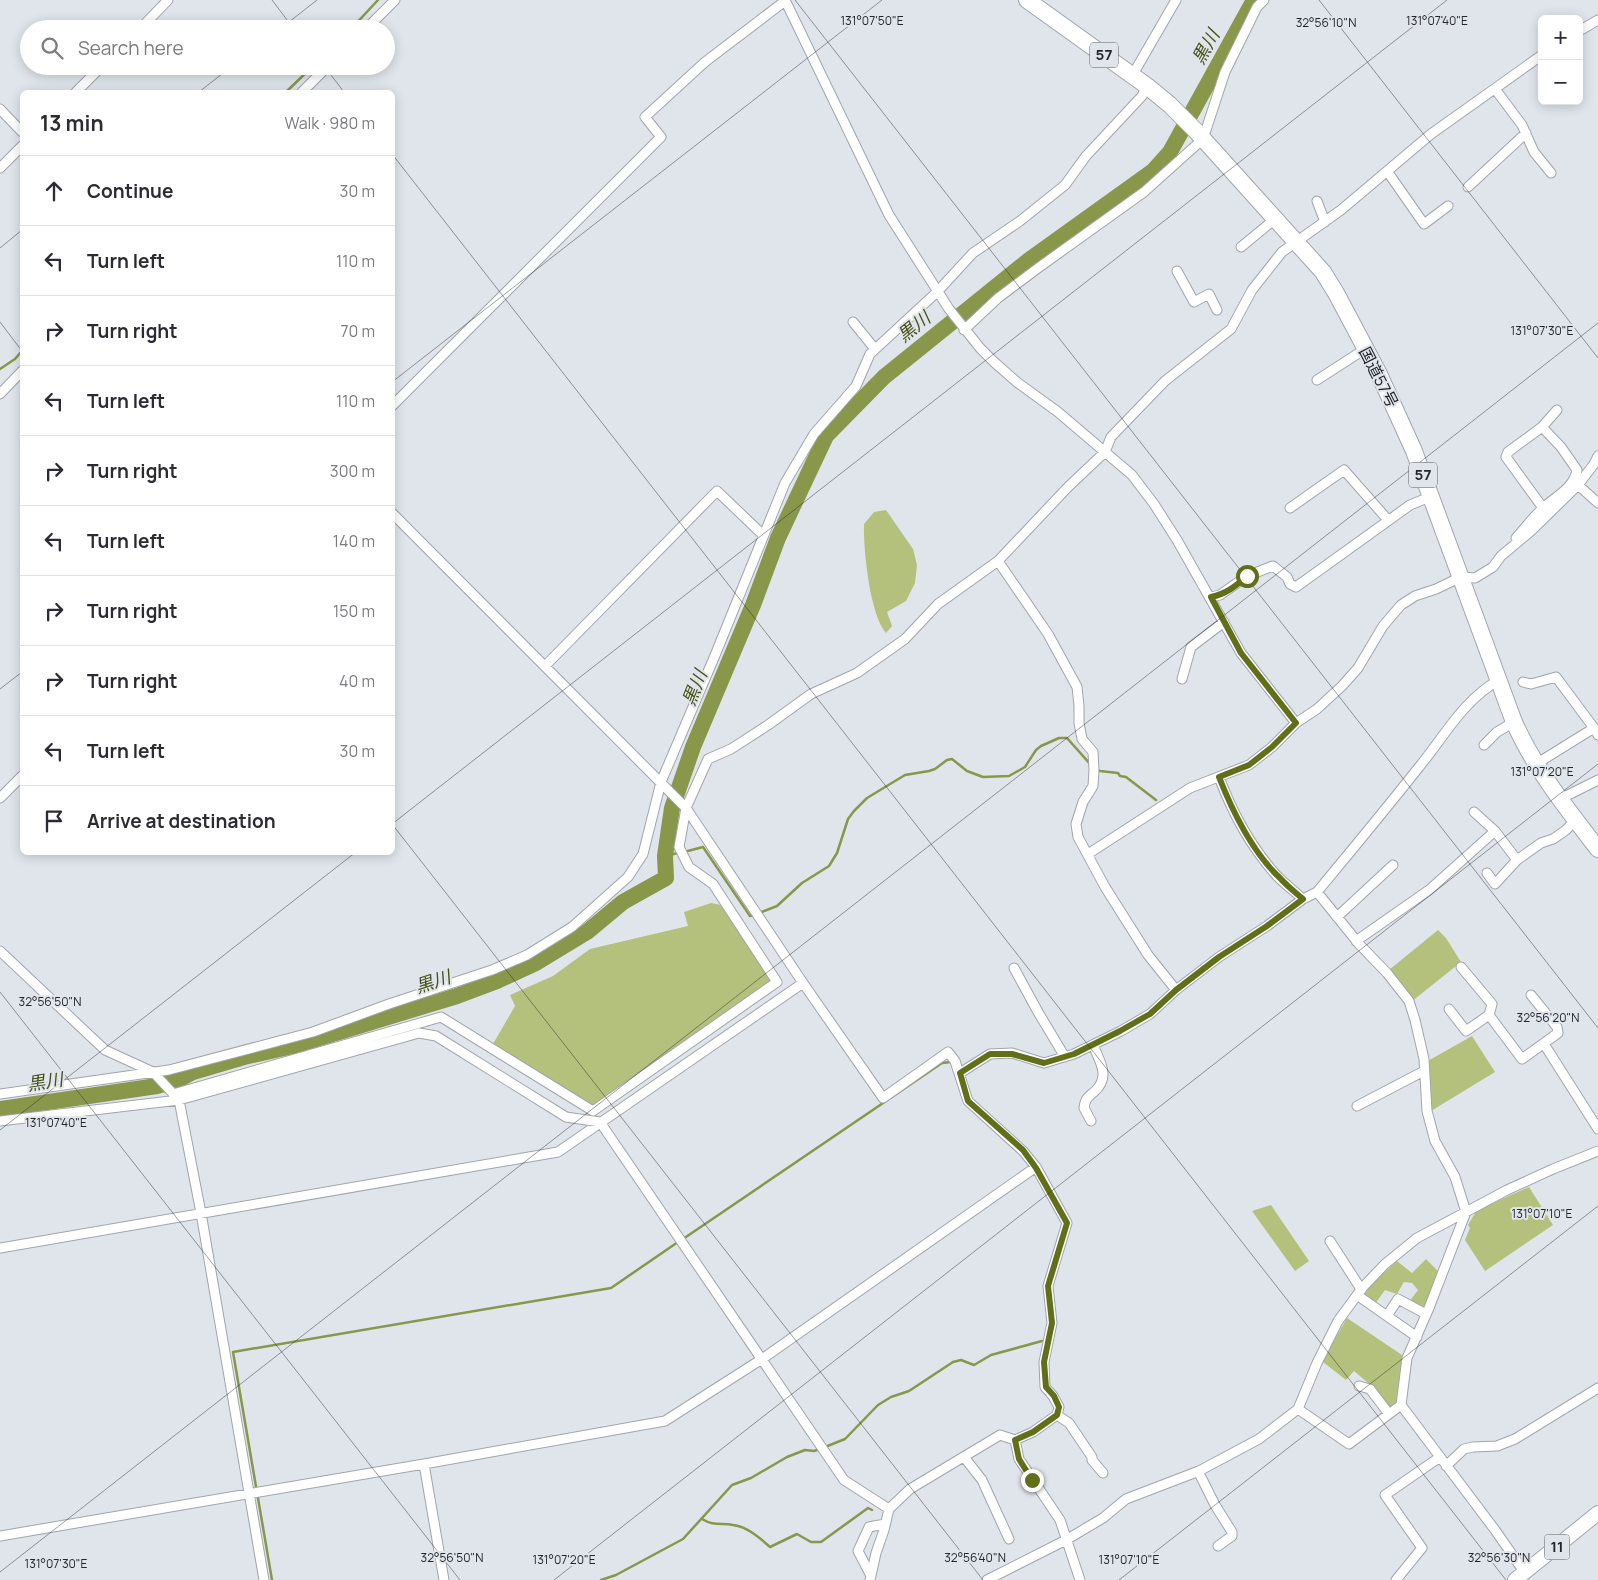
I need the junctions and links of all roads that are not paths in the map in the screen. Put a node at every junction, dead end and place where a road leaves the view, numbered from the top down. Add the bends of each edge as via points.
1 (168, 0) edge
2 (395, 0) edge
3 (1028, 0) edge
4 (1176, 0) edge
5 (1264, 0) edge
6 (785, 1) edge
7 (149, 20) edge
8 (375, 20) edge
9 (1598, 20) edge
10 (1583, 28) edge
11 (1538, 58) edge
12 (93, 75) edge
13 (319, 75) edge
14 (1132, 76) junction
15 (1147, 86) junction
16 (1495, 89) junction
17 (78, 90) edge
18 (304, 90) edge
19 (0, 109) edge
20 (20, 130) edge
21 (1526, 133) junction
22 (1200, 135) junction
23 (20, 148) edge
24 (0, 168) edge
25 (1387, 171) junction
26 (1551, 173) dead end
27 (1468, 186) dead end
28 (1316, 201) dead end
29 (1448, 206) dead end
30 (1275, 218) junction
31 (1325, 222) junction
32 (1297, 242) junction
33 (1241, 247) dead end
34 (1177, 271) dead end
35 (937, 292) junction
36 (1217, 310) dead end
37 (964, 330) junction
38 (851, 335) dead end
39 (875, 349) junction
40 (1365, 349) junction
41 (20, 373) edge
42 (1317, 380) dead end
43 (0, 394) edge
44 (395, 403) edge
45 (1557, 410) dead end
46 (1542, 427) junction
47 (1105, 452) junction
48 (1597, 462) edge
49 (1578, 486) junction
50 (1432, 496) junction
51 (1598, 504) edge
52 (1290, 508) dead end
53 (1543, 508) junction
54 (395, 516) edge
55 (1388, 520) junction
56 (763, 535) junction
57 (1502, 556) junction
58 (998, 561) junction
59 (1461, 577) junction
60 (1211, 597) junction
61 (1224, 622) junction
62 (544, 666) junction
63 (1182, 678) dead end
64 (1499, 680) junction
65 (1523, 682) dead end
66 (1514, 722) junction
67 (1296, 723) junction
68 (1596, 731) edge
69 (1484, 745) dead end
70 (1536, 764) junction
71 (1219, 777) junction
72 (20, 778) edge
73 (1598, 780) edge
74 (661, 782) junction
75 (0, 798) edge
76 (1560, 799) junction
77 (686, 808) junction
78 (1474, 812) dead end
79 (1576, 820) junction
80 (1495, 831) junction
81 (1598, 849) edge
82 (1088, 854) junction
83 (1517, 860) junction
84 (1393, 865) dead end
85 (1487, 874) dead end
86 (1317, 892) junction
87 (1303, 899) junction
88 (1337, 918) junction
89 (1356, 941) junction
90 (0, 950) edge
91 (1461, 967) dead end
92 (1014, 968) dead end
93 (803, 983) junction
94 (1176, 990) junction
95 (1531, 995) dead end
96 (1449, 1009) dead end
97 (1489, 1015) junction
98 (1544, 1044) junction
99 (1092, 1045) junction
100 (1065, 1057) junction
101 (1424, 1071) junction
102 (154, 1072) junction
103 (960, 1073) junction
104 (0, 1094) edge
105 (176, 1097) junction
106 (1357, 1106) dead end
107 (0, 1121) edge
108 (1091, 1121) dead end
109 (600, 1122) junction
110 (1598, 1129) edge
111 (1598, 1151) edge
112 (1036, 1168) junction
113 (1466, 1212) junction
114 (201, 1213) junction
115 (1330, 1241) dead end
116 (0, 1248) edge
117 (1359, 1292) junction
118 (1426, 1314) junction
119 (1386, 1316) junction
120 (1417, 1336) junction
121 (762, 1359) junction
122 (1359, 1386) dead end
123 (1598, 1388) edge
124 (1401, 1405) junction
125 (1298, 1409) junction
126 (1389, 1414) junction
127 (1057, 1415) junction
128 (1015, 1440) junction
129 (964, 1457) junction
130 (1440, 1457) junction
131 (424, 1464) junction
132 (1446, 1466) junction
133 (1198, 1471) junction
134 (1103, 1473) dead end
135 (249, 1493) junction
136 (888, 1509) junction
137 (1598, 1513) edge
138 (885, 1524) junction
139 (0, 1536) edge
140 (1009, 1539) dead end
141 (1066, 1540) junction
142 (1218, 1546) dead end
143 (870, 1577) edge
144 (1520, 1577) edge
145 (264, 1580) edge
146 (444, 1580) edge
147 (987, 1580) edge
148 (1080, 1580) edge
149 (1396, 1580) edge

1 - 7 street
2 - 8 street
3 - 14 highway, 国道57号 / 57
4 - 14 street
5 - 22 street via 1253,15 1225,72
6 - 35 street via 889,215
6 - 44 street via 704,62 645,117 661,137
9 - 10 street
11 - 16 street
12 - 17 street
13 - 18 street
14 - 15 highway, 国道57号 / 57
15 - 22 highway, 国道57号 / 57
15 - 35 street via 1142,96 1086,156 1064,185 974,254
16 - 21 street
16 - 25 street via 1431,134
19 - 20 street
21 - 26 street via 1534,152
21 - 27 street
22 - 30 highway, 国道57号 / 57
22 - 37 street via 1144,192 998,298
23 - 24 street
25 - 29 street via 1424,224
25 - 31 street
28 - 31 street
30 - 32 highway, 国道57号 / 57
30 - 33 street
31 - 32 street
32 - 40 highway, 国道57号 / 57 via 1330,283
32 - 47 street via 1282,252 1252,290 1231,329 1165,381 1111,437
34 - 36 street via 1194,302 1209,294
35 - 37 street
35 - 39 street
37 - 47 street via 1018,383
38 - 39 street via 856,325
39 - 56 street via 856,386 814,434 794,466
40 - 42 street
40 - 50 highway, 国道57号 / 57 via 1391,398
41 - 43 street
45 - 46 street
46 - 53 street via 1577,470 1575,479
46 - 53 street via 1508,452 1506,457
47 - 58 street via 1068,486
47 - 60 street via 1132,475 1154,504
48 - 49 street
49 - 51 street
49 - 57 street
50 - 55 street via 1410,505
50 - 59 highway, 国道57号 / 57
52 - 55 street via 1344,470
53 - 57 street
54 - 62 street
55 - 60 street via 1296,587 1273,566 1247,576 1230,590
56 - 62 street via 717,491
56 - 74 street
57 - 59 street via 1493,567 1475,578
58 - 77 street via 938,604 905,639 858,673 811,694 768,725 708,759
58 - 82 street via 1048,634 1077,687 1082,739 1093,752 1093,786 1076,824 1078,836
59 - 64 highway, 国道57号 / 57
59 - 67 street via 1401,605 1383,626 1358,668 1317,709
60 - 61 street
61 - 63 street via 1191,647
61 - 67 street via 1241,653
62 - 74 street
64 - 66 highway, 国道57号 / 57
64 - 86 street via 1478,694 1459,714 1421,766
65 - 68 street via 1531,684 1556,677
66 - 69 street
66 - 70 highway, 国道57号 / 57
67 - 71 street via 1249,765
68 - 70 street
70 - 76 highway, 国道57号 / 57
71 - 82 street via 1183,792
71 - 87 street via 1240,824 1266,862
72 - 75 street
73 - 76 street
74 - 77 street
74 - 102 street via 643,854 628,877 572,927 527,955 313,1032
76 - 79 highway, 国道57号 / 57
77 - 93 street
77 - 105 street via 679,847 689,867 713,884 778,982 594,1111 440,1017
78 - 80 street
79 - 81 highway, 国道57号 / 57
79 - 83 street via 1553,839 1541,843
80 - 83 street
80 - 89 street via 1428,890
82 - 94 street via 1148,954
83 - 85 street via 1495,884
84 - 88 street
86 - 87 street
86 - 88 street
87 - 94 street
88 - 89 street
89 - 101 street via 1409,1001 1416,1020
90 - 102 street via 105,1050
91 - 97 street via 1492,1004
92 - 100 street
93 - 103 street via 883,1098 948,1052
93 - 109 street
94 - 99 street via 1150,1014
95 - 98 street via 1557,1027 1558,1034
96 - 97 street via 1466,1031
97 - 98 street via 1522,1059
98 - 110 street
99 - 100 street
99 - 108 street via 1104,1070 1104,1078 1099,1088 1085,1100 1084,1108
100 - 103 street via 1044,1063 1012,1054 990,1054
101 - 106 street
101 - 113 street via 1427,1111 1435,1141 1455,1177
102 - 104 street
102 - 105 street
103 - 112 street via 968,1101 1023,1150
105 - 107 street
105 - 109 street via 419,1033 436,1036 566,1117
105 - 114 street
109 - 114 street via 558,1152
109 - 121 street
111 - 113 street via 1546,1172
112 - 121 street
112 - 127 street via 1067,1223 1048,1286 1052,1323 1044,1362 1046,1387 1059,1407
113 - 117 street via 1416,1238
113 - 118 street
114 - 116 street
114 - 135 street
115 - 117 street
117 - 119 street
117 - 125 street via 1338,1321
118 - 119 street via 1398,1299
118 - 120 street
119 - 120 street
120 - 124 street via 1407,1358
121 - 131 street via 665,1421
121 - 136 street via 844,1480
122 - 126 street via 1370,1389
123 - 132 street via 1506,1444 1464,1449
124 - 126 street
124 - 130 street
125 - 126 street via 1349,1444
125 - 133 street via 1259,1439
127 - 128 street
127 - 134 street via 1069,1423
128 - 129 street via 1000,1435
128 - 141 street via 1019,1459 1060,1520
129 - 136 street via 910,1489
129 - 140 street via 982,1480
130 - 132 street
130 - 149 street via 1385,1495 1422,1548
131 - 135 street
131 - 146 street
132 - 144 street via 1495,1530
133 - 141 street via 1126,1499 1103,1518
133 - 142 street via 1232,1532 1232,1536
135 - 139 street
135 - 145 street
136 - 138 street
137 - 144 main road, 11
138 - 143 street
138 - 143 street via 869,1527 858,1551
141 - 147 street
141 - 148 street

